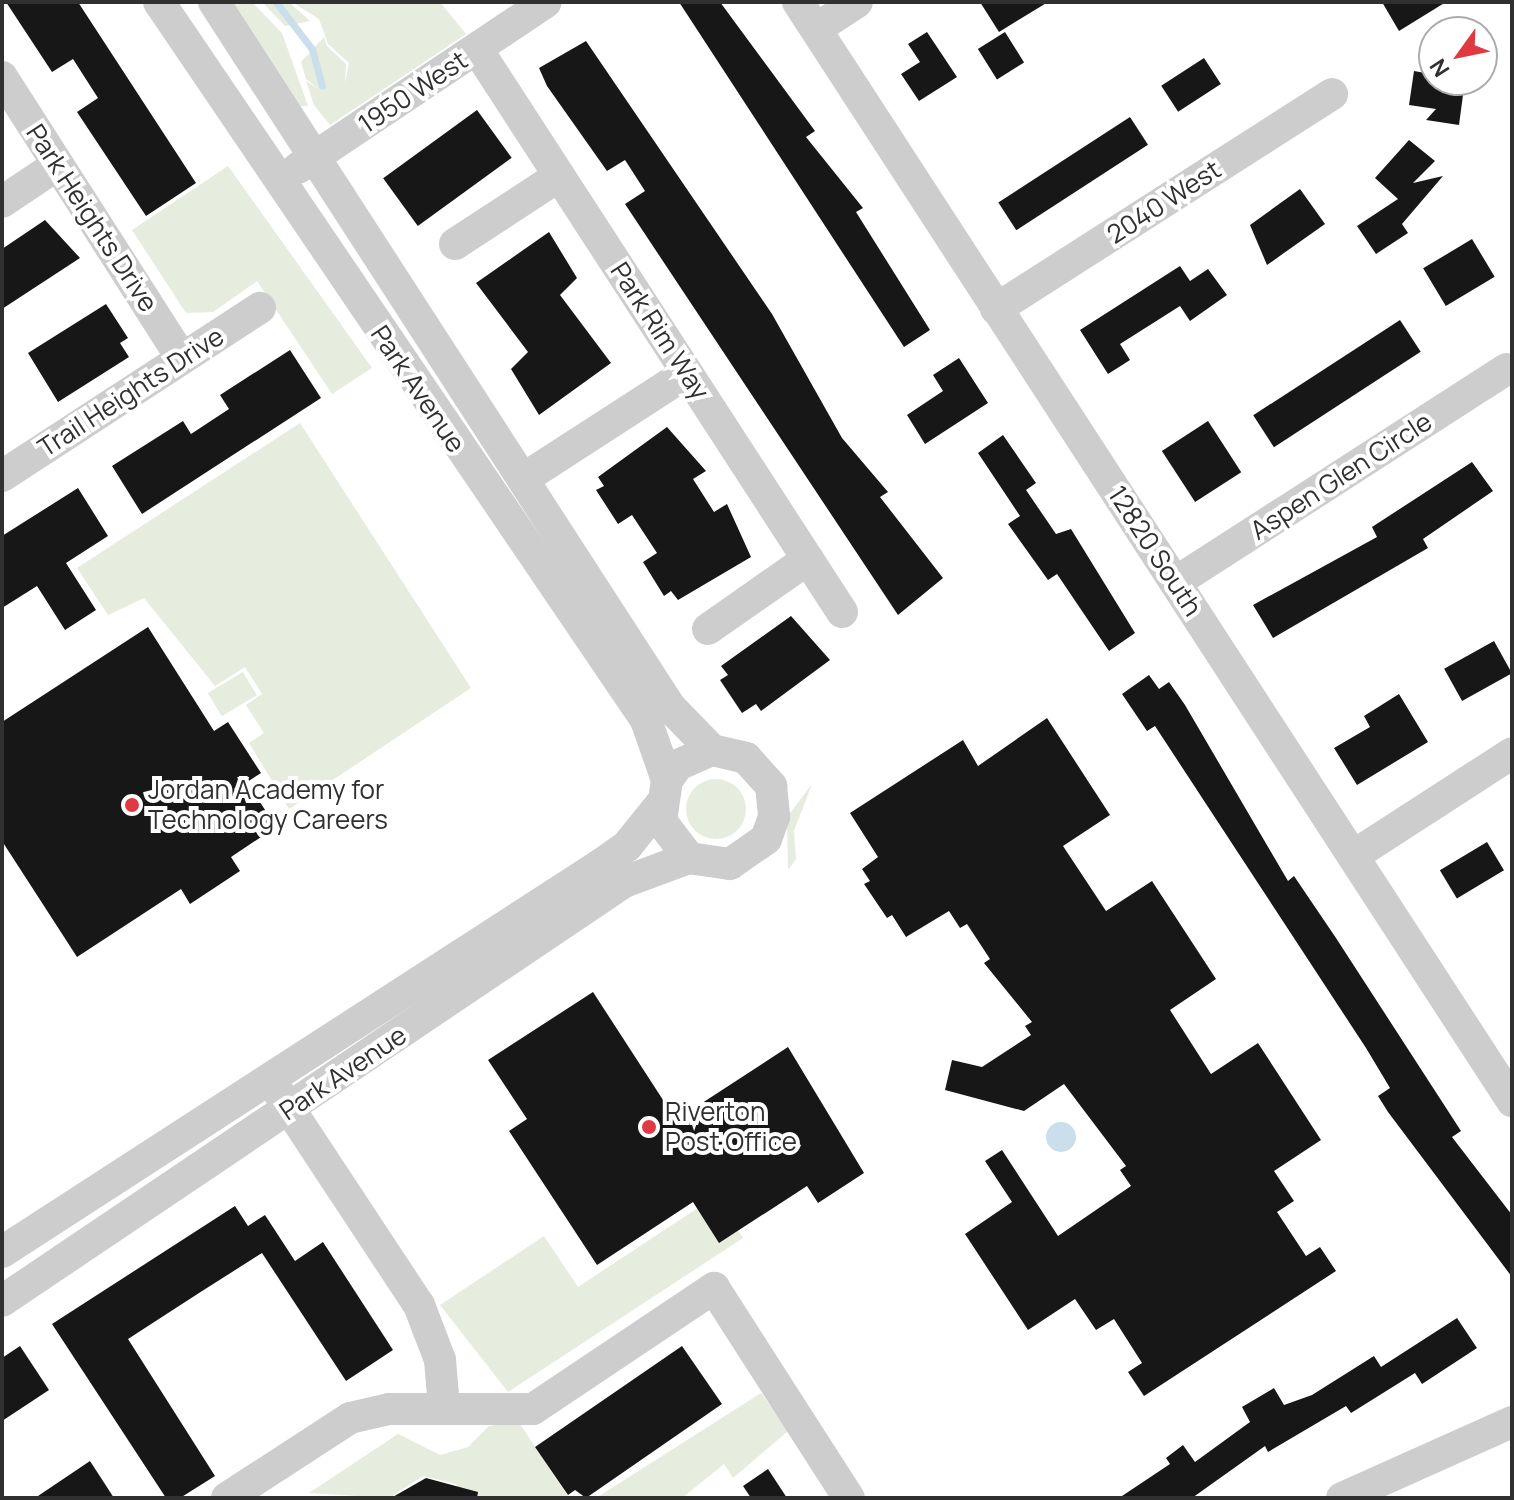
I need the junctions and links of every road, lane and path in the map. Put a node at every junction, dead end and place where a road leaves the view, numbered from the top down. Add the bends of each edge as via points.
1 (159, 2) edge
2 (214, 2) edge
3 (546, 2) edge
4 (798, 2) edge
5 (857, 2) edge
6 (816, 29) junction
7 (477, 49) junction
8 (2, 77) edge
9 (1332, 94) dead end
10 (315, 157) junction
11 (57, 165) junction
12 (559, 176) junction
13 (278, 180) junction
14 (2, 202) edge
15 (455, 244) dead end
16 (260, 308) dead end
17 (996, 309) junction
18 (182, 358) junction
19 (1506, 369) dead end
20 (687, 373) junction
21 (2, 476) edge
22 (523, 479) junction
23 (808, 559) junction
24 (1176, 582) junction
25 (842, 612) dead end
26 (708, 629) dead end
27 (712, 750) junction
28 (1512, 753) edge
29 (663, 793) junction
30 (1353, 856) junction
31 (689, 858) junction
32 (268, 1077) junction
33 (1512, 1101) edge
34 (290, 1108) junction
35 (2, 1252) edge
36 (2, 1301) edge
37 (444, 1408) junction
38 (1512, 1422) edge
39 (227, 1498) edge
40 (849, 1498) edge
41 (1342, 1498) edge

1 - 13 street, Park Avenue
2 - 10 street, Park Avenue
3 - 7 street, 1950 West
4 - 6 street, 12820 South
5 - 6 street
6 - 17 street, 12820 South
7 - 10 street, 1950 West
7 - 12 street, Park Rim Way
8 - 11 street, Park Heights Drive
9 - 17 street, 2040 West
10 - 13 street, 1950 West
10 - 22 street, Park Avenue
11 - 14 street
11 - 18 street, Park Heights Drive
12 - 15 street
12 - 20 street, Park Rim Way
13 - 29 street, Park Avenue via 646,720
16 - 18 street, Trail Heights Drive
17 - 24 street, 12820 South
18 - 21 street, Trail Heights Drive
19 - 24 street, Aspen Glen Circle
20 - 22 street
20 - 23 street, Park Rim Way
22 - 27 street, Park Avenue via 670,707
23 - 25 street, Park Rim Way
23 - 26 street
24 - 30 street, 12820 South
27 - 29 street, Park Avenue via 678,765
27 - 31 street, Park Avenue via 736,753 761,770 774,817 766,839 744,859 715,866
28 - 30 street
29 - 31 street, Park Avenue via 667,836
29 - 32 street, Park Avenue via 621,850
30 - 33 street, 12820 South
31 - 34 street, Park Avenue via 624,882
32 - 34 street
32 - 35 street, Park Avenue
34 - 36 street, Park Avenue
34 - 37 street via 419,1305 440,1360
37 - 39 street via 350,1418
37 - 40 street via 533,1409 714,1288
38 - 41 street

